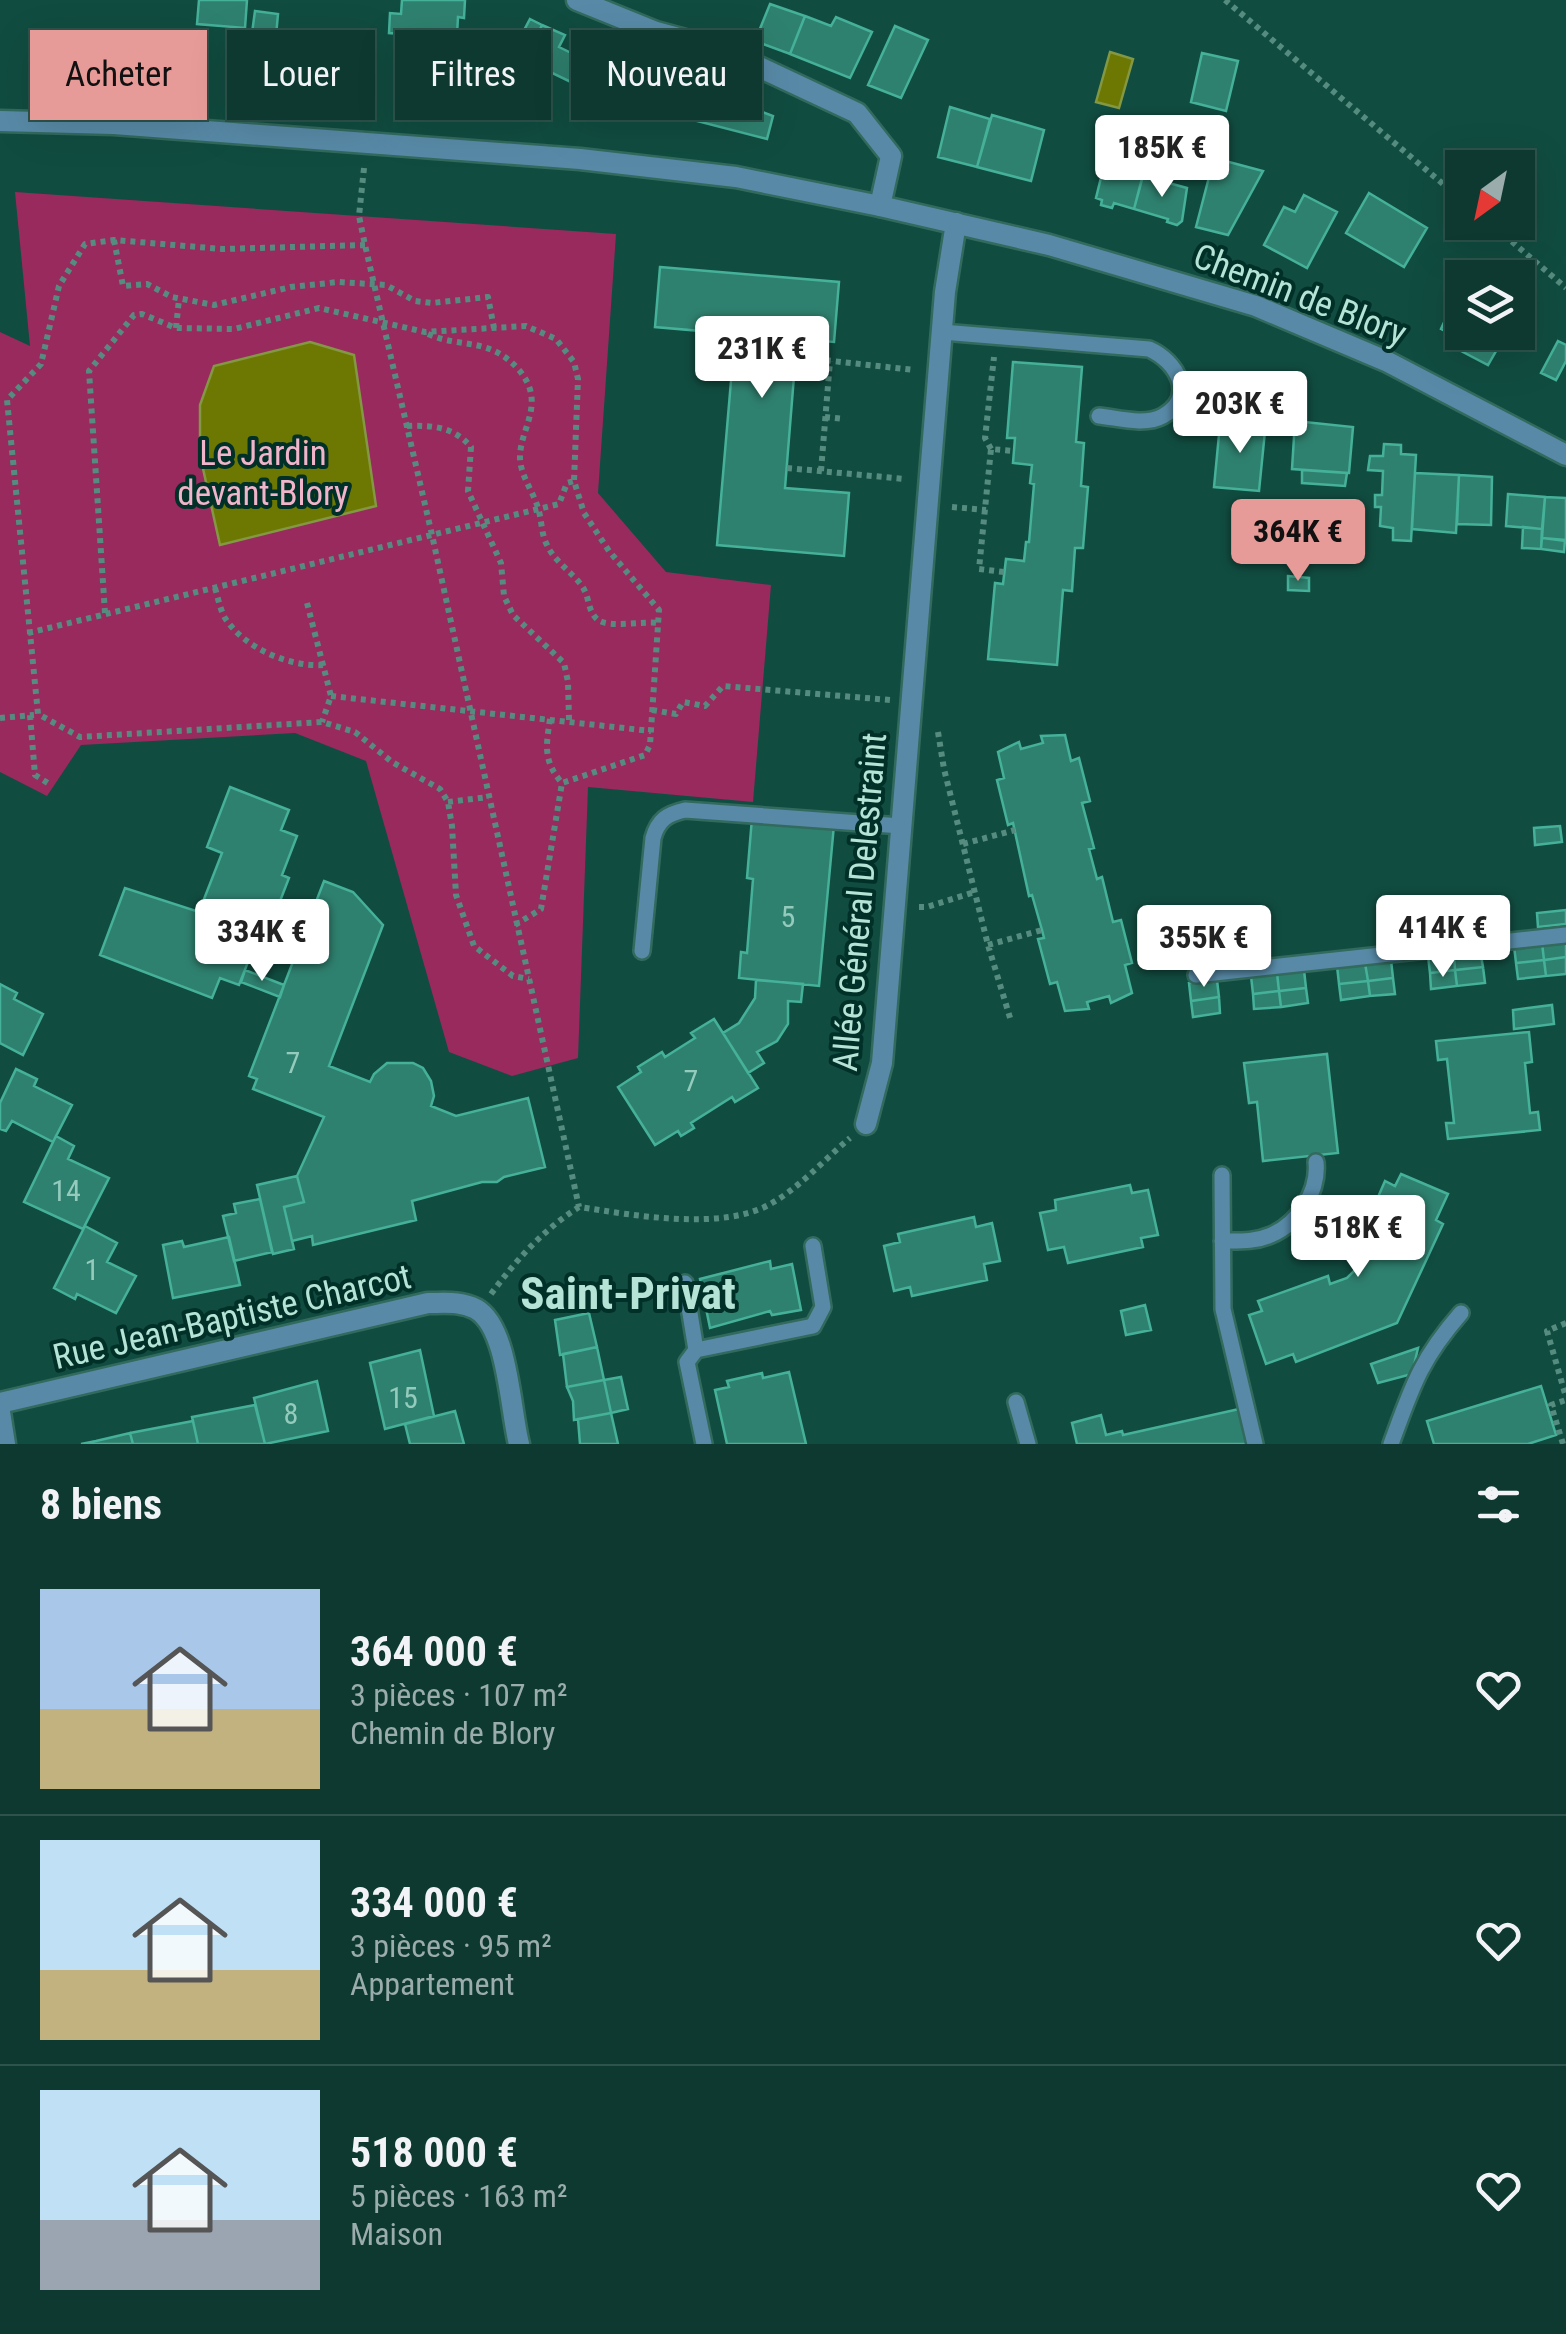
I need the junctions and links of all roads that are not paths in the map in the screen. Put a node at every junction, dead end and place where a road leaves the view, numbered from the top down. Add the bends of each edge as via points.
1 (577, 0) edge
2 (651, 30) edge
3 (762, 68) edge
4 (0, 120) edge
5 (880, 206) junction
6 (956, 223) junction
7 (942, 332) junction
8 (1099, 416) dead end
9 (1566, 455) edge
10 (901, 826) junction
11 (1566, 935) edge
12 (642, 951) dead end
13 (1196, 975) dead end
14 (866, 1124) road end
15 (1316, 1162) dead end
16 (1222, 1175) dead end
17 (1222, 1240) junction
18 (812, 1246) dead end
19 (685, 1283) dead end
20 (1460, 1314) dead end
21 (696, 1350) junction
22 (1016, 1402) dead end
23 (0, 1404) edge
24 (0, 1412) edge
25 (5, 1444) edge
26 (519, 1444) edge
27 (704, 1444) edge
28 (1028, 1444) edge
29 (1255, 1444) edge
30 (1391, 1444) edge

1 - 2 street
3 - 5 street via 857,113 892,156
4 - 5 street, Chemin de Blory via 663,167
5 - 6 street, Chemin de Blory
6 - 7 street, Allée Général Delestraint
6 - 9 street, Chemin de Blory via 1256,306 1386,361
7 - 8 lane via 1149,349 1168,357 1180,390 1163,416
7 - 10 street, Allée Général Delestraint
10 - 12 lane via 668,814 653,838
10 - 14 street, Allée Général Delestraint via 882,1063
11 - 13 lane
15 - 17 lane via 1310,1199 1292,1220 1252,1241
16 - 17 lane
17 - 29 lane via 1223,1309
18 - 21 lane via 823,1308 813,1326
19 - 21 lane
20 - 30 lane via 1418,1369
21 - 27 lane via 688,1362
22 - 28 lane
23 - 26 street, Rue Jean-Baptiste Charcot via 428,1304 459,1303 479,1311 498,1337
24 - 25 street

